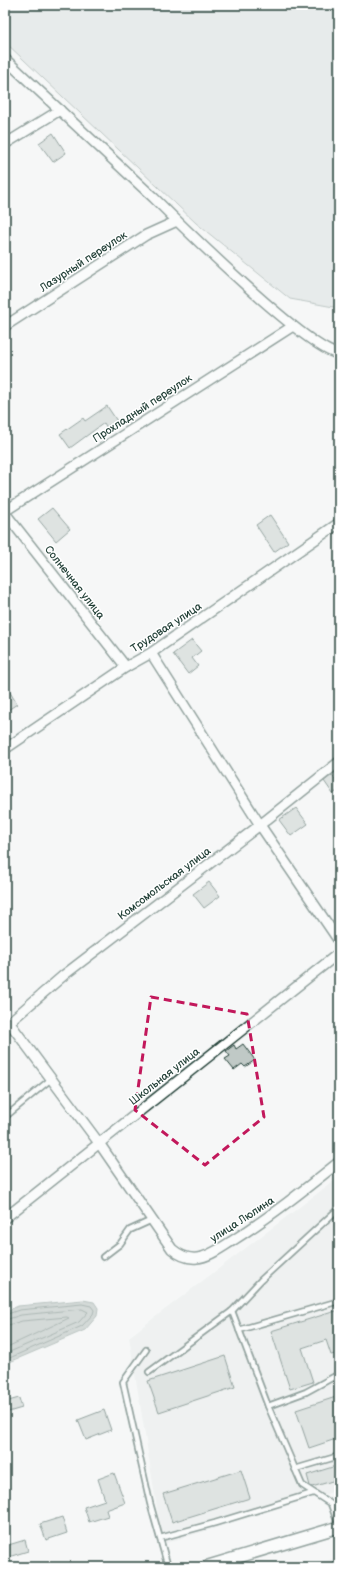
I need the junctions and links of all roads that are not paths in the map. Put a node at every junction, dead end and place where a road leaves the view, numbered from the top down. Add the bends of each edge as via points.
1 (5, 59) edge
2 (60, 110) junction
3 (5, 144) edge
4 (177, 221) junction
5 (5, 326) edge
6 (293, 326) junction
7 (339, 354) edge
8 (5, 512) edge
9 (339, 523) edge
10 (151, 653) junction
11 (126, 666) junction
12 (5, 749) edge
13 (339, 762) edge
14 (260, 825) junction
15 (339, 941) edge
16 (339, 954) edge
17 (7, 1024) edge
18 (51, 1079) junction
19 (5, 1117) edge
20 (99, 1143) junction
21 (339, 1162) edge
22 (336, 1211) dead end
23 (5, 1218) edge
24 (152, 1220) junction
25 (103, 1257) dead end
26 (339, 1301) edge
27 (232, 1311) junction
28 (239, 1330) junction
29 (146, 1350) dead end
30 (149, 1372) dead end
31 (339, 1374) edge
32 (268, 1406) junction
33 (339, 1456) edge
34 (295, 1469) junction
35 (313, 1493) junction
36 (339, 1527) edge
37 (160, 1538) junction
38 (168, 1567) edge
39 (204, 1567) edge

1 - 2 street
2 - 3 street
2 - 4 street
4 - 5 street, Лазурный переулок via 146,235
4 - 6 street
6 - 7 street via 328,351
6 - 8 street, Прохладный переулок
8 - 11 street, Солнечная улица
9 - 10 street, Трудовая улица
10 - 11 street, Трудовая улица
10 - 14 street
11 - 12 street, Трудовая улица
13 - 14 street, Комсомольская улица
14 - 15 street
14 - 17 street, Комсомольская улица via 64,975
16 - 20 street, Школьная улица
17 - 18 street
18 - 19 lane
18 - 20 street
20 - 23 street, Школьная улица
20 - 24 street
21 - 24 street, улица Люлина via 267,1219 212,1253 198,1258 178,1255
22 - 27 lane via 261,1280
24 - 25 lane via 130,1230 120,1244
26 - 28 lane
27 - 28 lane
27 - 30 lane
28 - 32 lane
29 - 37 lane via 123,1382
31 - 32 lane via 306,1392
32 - 34 lane
33 - 34 lane
34 - 35 lane via 302,1486
35 - 36 lane via 331,1504
35 - 37 lane
36 - 39 street
37 - 38 lane

